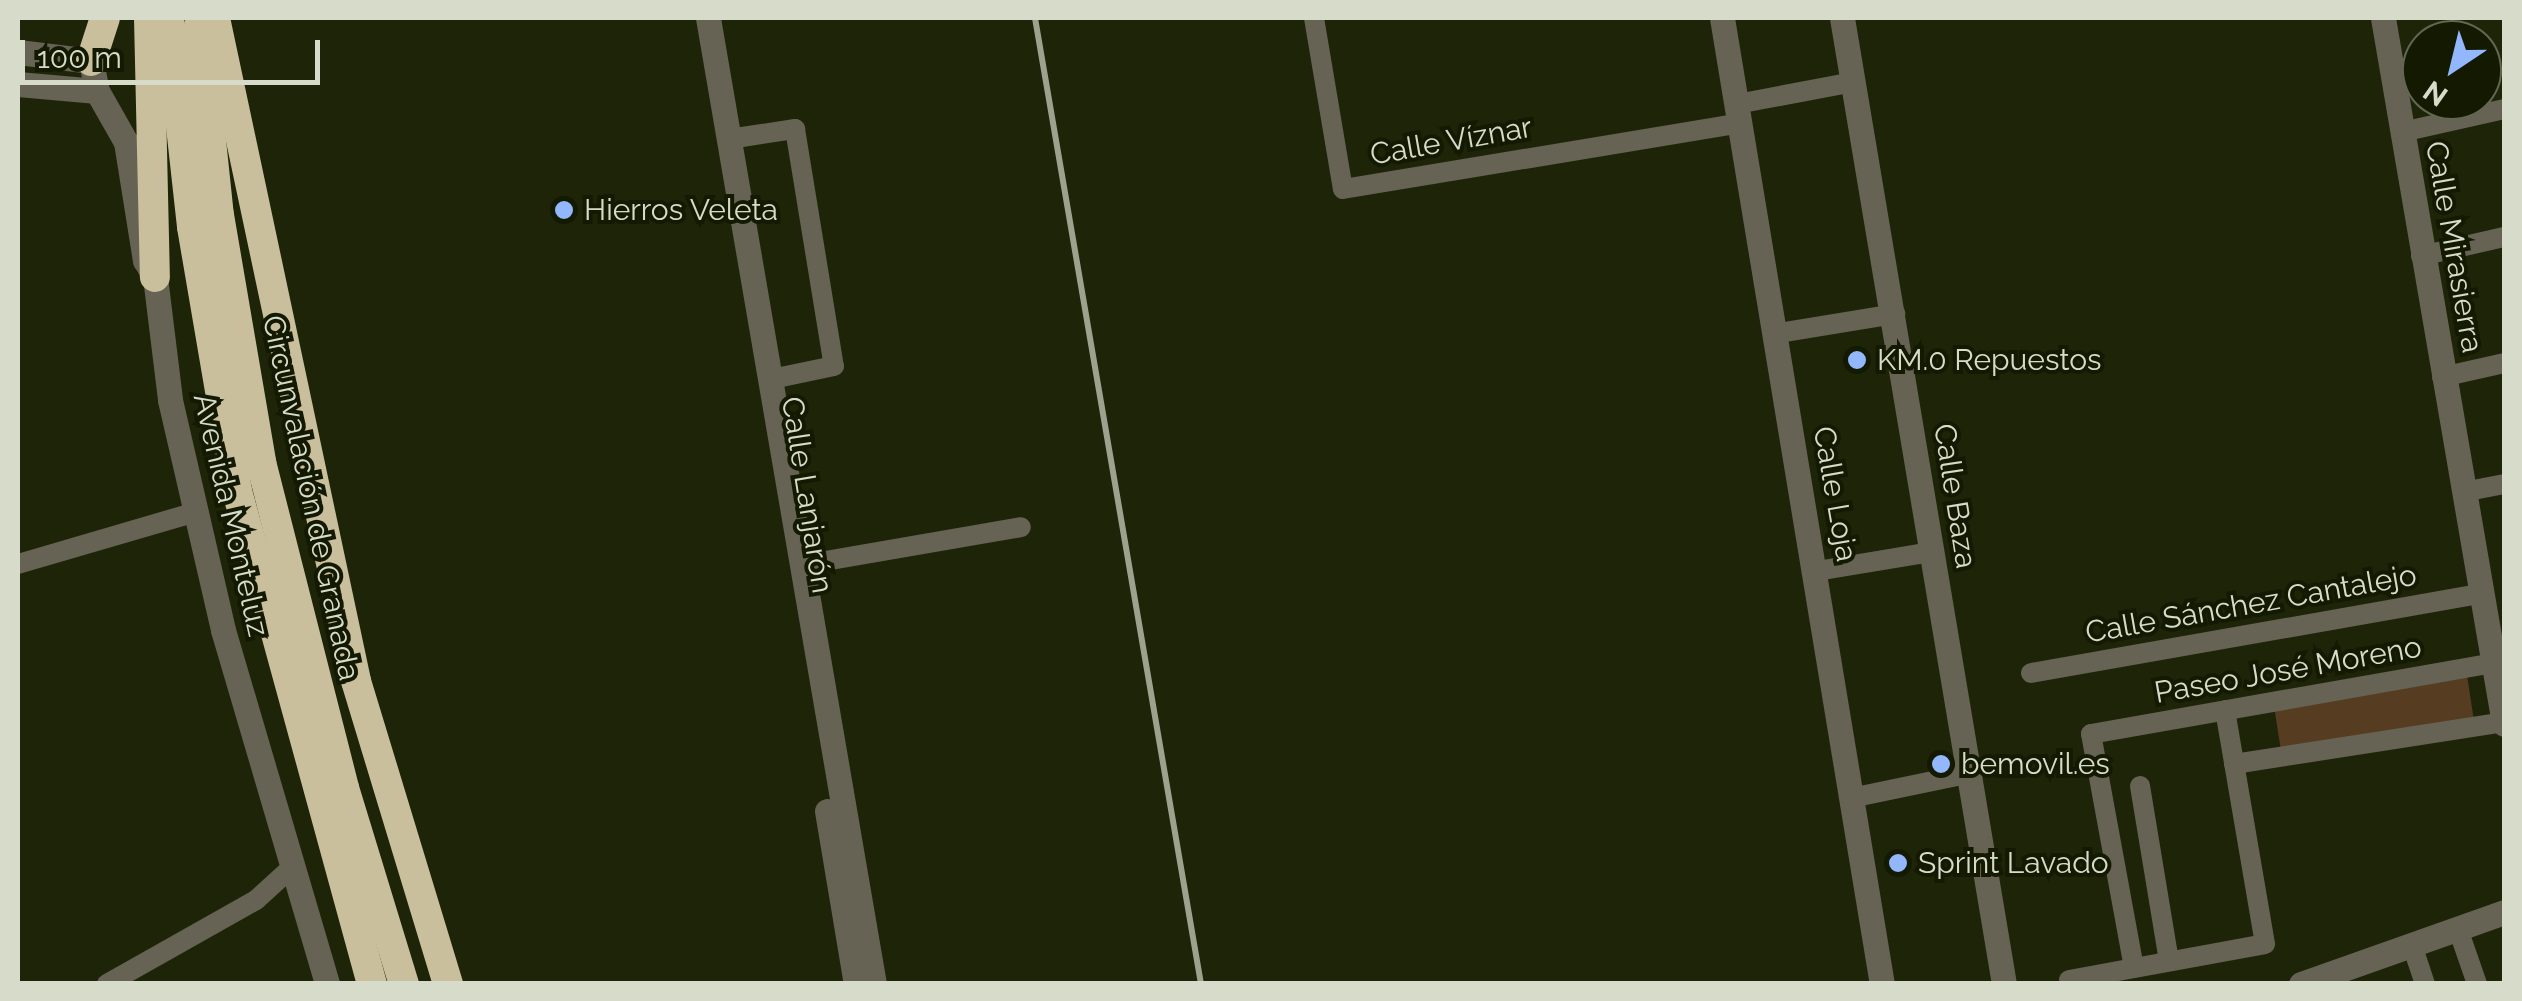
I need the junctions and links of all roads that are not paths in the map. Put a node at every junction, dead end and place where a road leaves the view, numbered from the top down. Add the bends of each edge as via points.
1 (105, 18) edge
2 (148, 18) edge
3 (169, 18) edge
4 (198, 18) edge
5 (215, 18) edge
6 (693, 18) edge
7 (708, 18) edge
8 (1314, 18) edge
9 (1722, 18) edge
10 (1842, 18) edge
11 (2383, 18) edge
12 (18, 52) edge
13 (90, 61) junction
14 (1853, 82) junction
15 (18, 84) edge
16 (97, 91) junction
17 (2504, 108) edge
18 (1739, 113) junction
19 (2402, 132) junction
20 (729, 139) junction
21 (2504, 237) edge
22 (2422, 256) junction
23 (156, 277) junction
24 (1895, 314) junction
25 (1773, 334) junction
26 (2504, 363) edge
27 (2442, 376) junction
28 (772, 379) junction
29 (2504, 484) edge
30 (2463, 492) junction
31 (196, 512) junction
32 (1021, 527) dead end
33 (1930, 552) junction
34 (18, 564) edge
35 (802, 565) junction
36 (1817, 571) junction
37 (2481, 594) junction
38 (2500, 663) edge
39 (2031, 673) dead end
40 (2225, 710) junction
41 (2504, 723) edge
42 (2234, 764) junction
43 (1968, 774) junction
44 (2140, 786) dead end
45 (1850, 798) junction
46 (290, 868) junction
47 (2504, 912) edge
48 (2458, 928) junction
49 (2412, 945) junction
50 (2169, 961) junction
51 (2134, 968) junction
52 (2069, 980) dead end
53 (2318, 981) edge
54 (107, 984) edge
55 (327, 984) edge
56 (372, 984) edge
57 (404, 984) edge
58 (448, 984) edge
59 (856, 984) edge
60 (874, 984) edge
61 (1882, 984) edge
62 (2004, 984) edge
63 (2425, 984) edge
64 (2477, 984) edge

1 - 13 highway
2 - 23 highway
3 - 56 highway, Circunvalación de Granada via 202,299 237,492
4 - 57 highway, Circunvalación de Granada via 219,214 261,462 344,788
5 - 58 highway via 356,682
6 - 59 street, Calle Lanjarón
7 - 20 street, Calle Lanjarón
8 - 18 street, Calle Víznar via 1343,190
9 - 18 street, Calle Loja
10 - 14 street, Calle Baza
11 - 19 street, Calle Mirasierra
12 - 13 street
13 - 16 street, Avenida Monteluz
14 - 18 street
14 - 24 street, Calle Baza
15 - 16 street
16 - 23 street, Avenida Monteluz via 126,142 146,260
17 - 19 street
18 - 25 street, Calle Loja
19 - 22 street, Calle Mirasierra
20 - 28 street, Calle Lanjarón
20 - 28 street, Calle Lanjarón via 794,129 834,366
21 - 22 street
22 - 27 street, Calle Mirasierra
23 - 31 street, Avenida Monteluz via 170,400
24 - 25 street
24 - 33 street, Calle Baza
25 - 36 street, Calle Loja
26 - 27 street
27 - 30 street, Calle Mirasierra
28 - 35 street, Calle Lanjarón
29 - 30 street
30 - 37 street, Calle Mirasierra
31 - 34 street
31 - 46 street, Avenida Monteluz
32 - 35 street
33 - 36 street
33 - 43 street, Calle Baza
35 - 60 street, Calle Lanjarón
36 - 45 street, Calle Loja
37 - 38 street, Calle Mirasierra
37 - 39 street, Calle Sánchez Cantalejo
38 - 40 street, Paseo José Moreno
38 - 41 street, Calle Mirasierra
40 - 42 street
40 - 51 street, Paseo José Moreno via 2092,734
41 - 42 street
42 - 50 street via 2265,944
43 - 45 street
43 - 62 street, Calle Baza
44 - 50 street
45 - 61 street, Calle Loja
46 - 54 street via 256,900
46 - 55 street, Avenida Monteluz
47 - 48 street
48 - 49 street
48 - 64 street
49 - 53 street
49 - 63 street
50 - 51 street
51 - 52 street

